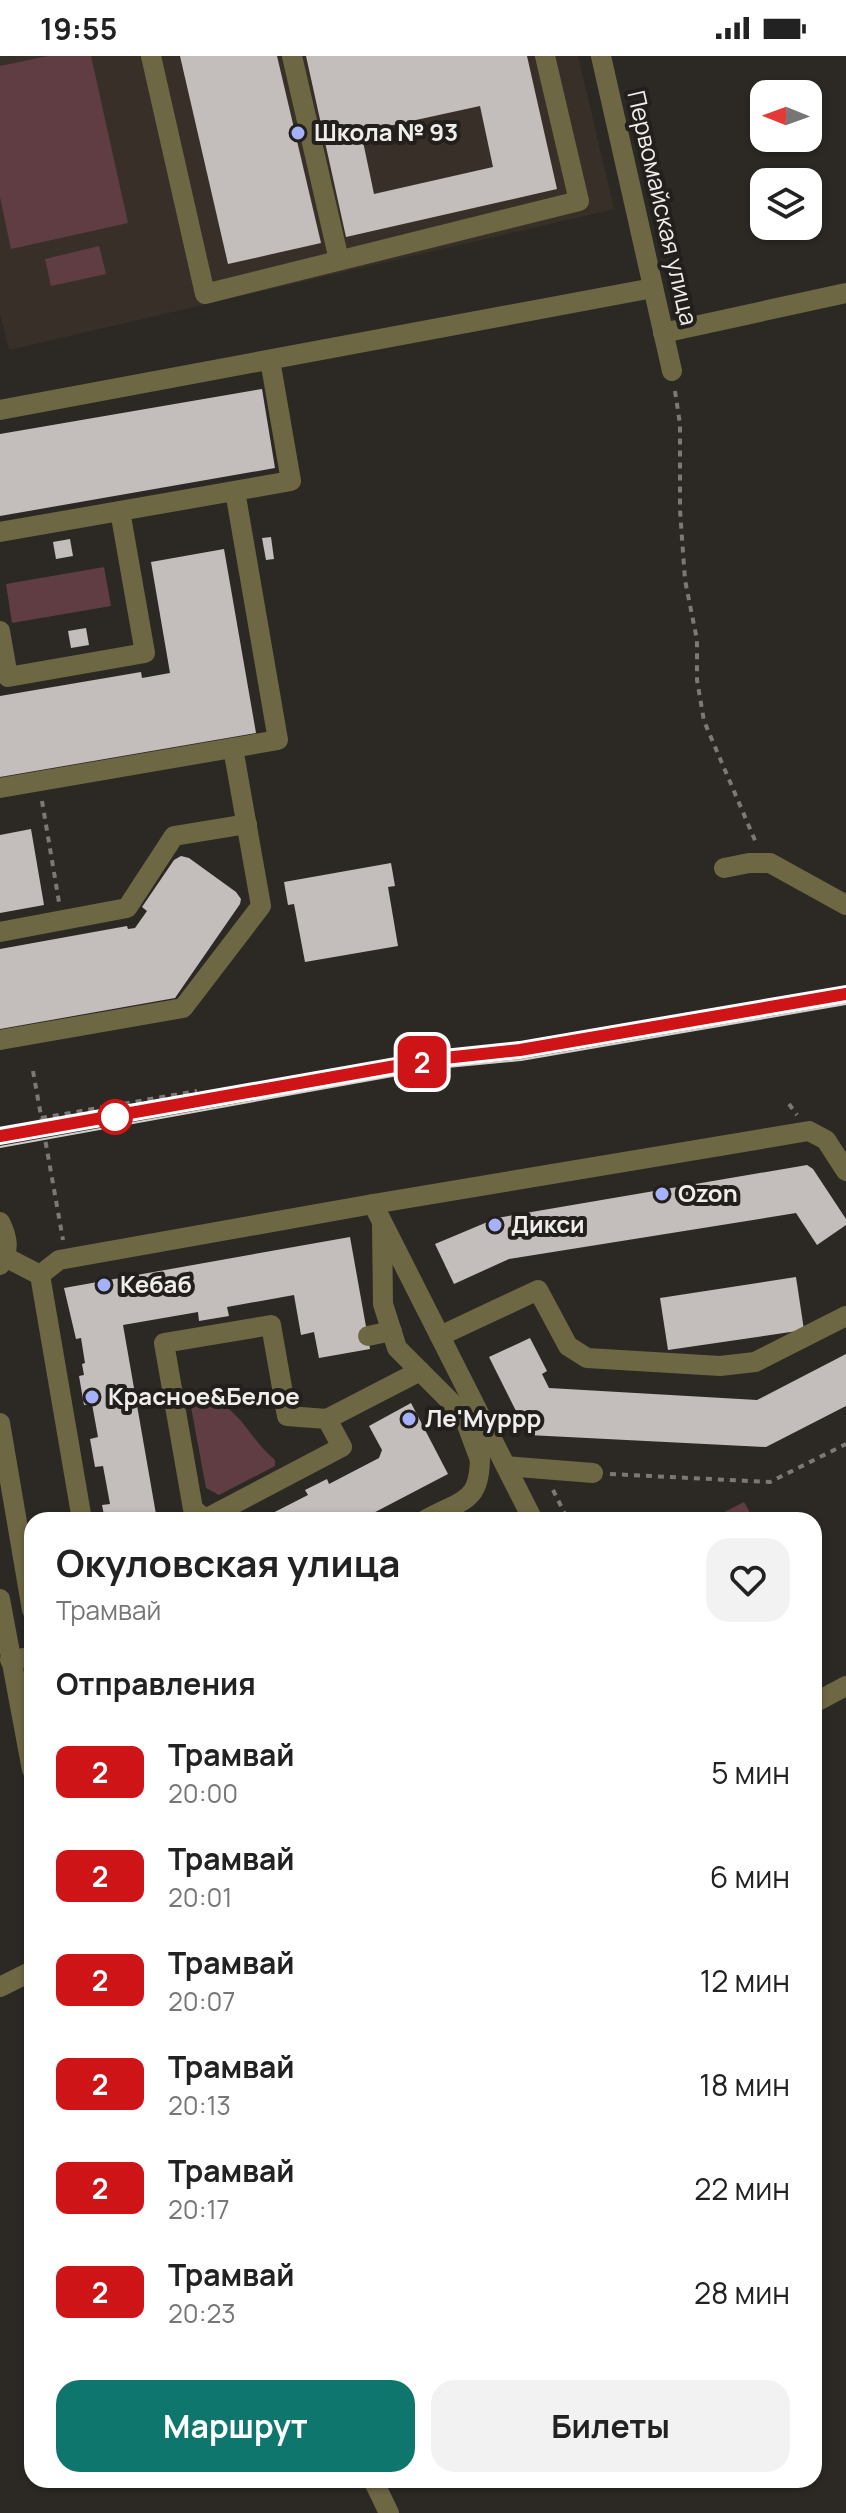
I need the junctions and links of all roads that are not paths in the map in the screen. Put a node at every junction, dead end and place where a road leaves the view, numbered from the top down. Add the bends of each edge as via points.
1 (151, 56) edge
2 (292, 56) edge
3 (545, 56) edge
4 (601, 56) edge
5 (339, 260) junction
6 (653, 288) junction
7 (846, 293) edge
8 (663, 333) junction
9 (270, 360) junction
10 (672, 371) road end
11 (0, 410) edge
12 (235, 491) junction
13 (120, 511) junction
14 (0, 532) edge
15 (0, 631) edge
16 (233, 748) junction
17 (0, 788) edge
18 (247, 824) junction
19 (724, 868) dead end
20 (846, 905) edge
21 (0, 932) edge
22 (0, 1040) edge
23 (846, 1171) edge
24 (378, 1213) junction
25 (0, 1222) edge
26 (3, 1261) edge
27 (40, 1275) junction
28 (846, 1316) edge
29 (392, 1331) junction
30 (368, 1336) dead end
31 (440, 1336) junction
32 (420, 1371) junction
33 (479, 1413) junction
34 (327, 1419) junction
35 (0, 1423) edge
36 (480, 1460) junction
37 (506, 1466) junction
38 (593, 1473) road end
39 (81, 1512) edge
40 (197, 1512) edge
41 (218, 1512) edge
42 (440, 1512) edge
43 (529, 1512) edge
44 (24, 1563) edge
45 (0, 1599) edge
46 (24, 1658) edge
47 (10, 1660) junction
48 (846, 1686) edge
49 (822, 1699) edge
50 (24, 1730) edge
51 (24, 1975) edge
52 (0, 1987) edge
53 (377, 2488) edge
54 (389, 2513) edge

1 - 5 street via 205,294
2 - 5 street
3 - 5 street via 579,201
4 - 6 street, Первомайская улица
6 - 8 street, Первомайская улица
6 - 9 street
7 - 8 street
8 - 10 street, Первомайская улица
9 - 11 street
9 - 12 street via 291,481
12 - 13 street
12 - 16 street via 278,740
13 - 14 street
13 - 15 street via 145,653 8,677
16 - 17 street
16 - 18 street
18 - 21 street via 174,836 127,908
18 - 22 street via 261,906 183,1008
19 - 20 street via 770,863
23 - 24 street via 826,1140 809,1131
24 - 27 street via 66,1258
24 - 29 street via 383,1304
24 - 31 street
25 - 26 street via 8,1243
26 - 27 street
27 - 39 street
28 - 31 street via 755,1362 720,1366 587,1358 568,1346 538,1290
29 - 30 street
29 - 32 street via 397,1348
31 - 33 street
32 - 34 street
32 - 36 street via 463,1414
33 - 36 street
33 - 37 street
34 - 40 street via 287,1416 271,1325 164,1343
34 - 41 street via 342,1447
35 - 44 street
36 - 42 street via 476,1489
37 - 38 street
37 - 43 street
45 - 47 street
46 - 47 street
47 - 50 street
48 - 49 street
51 - 52 street
53 - 54 street

